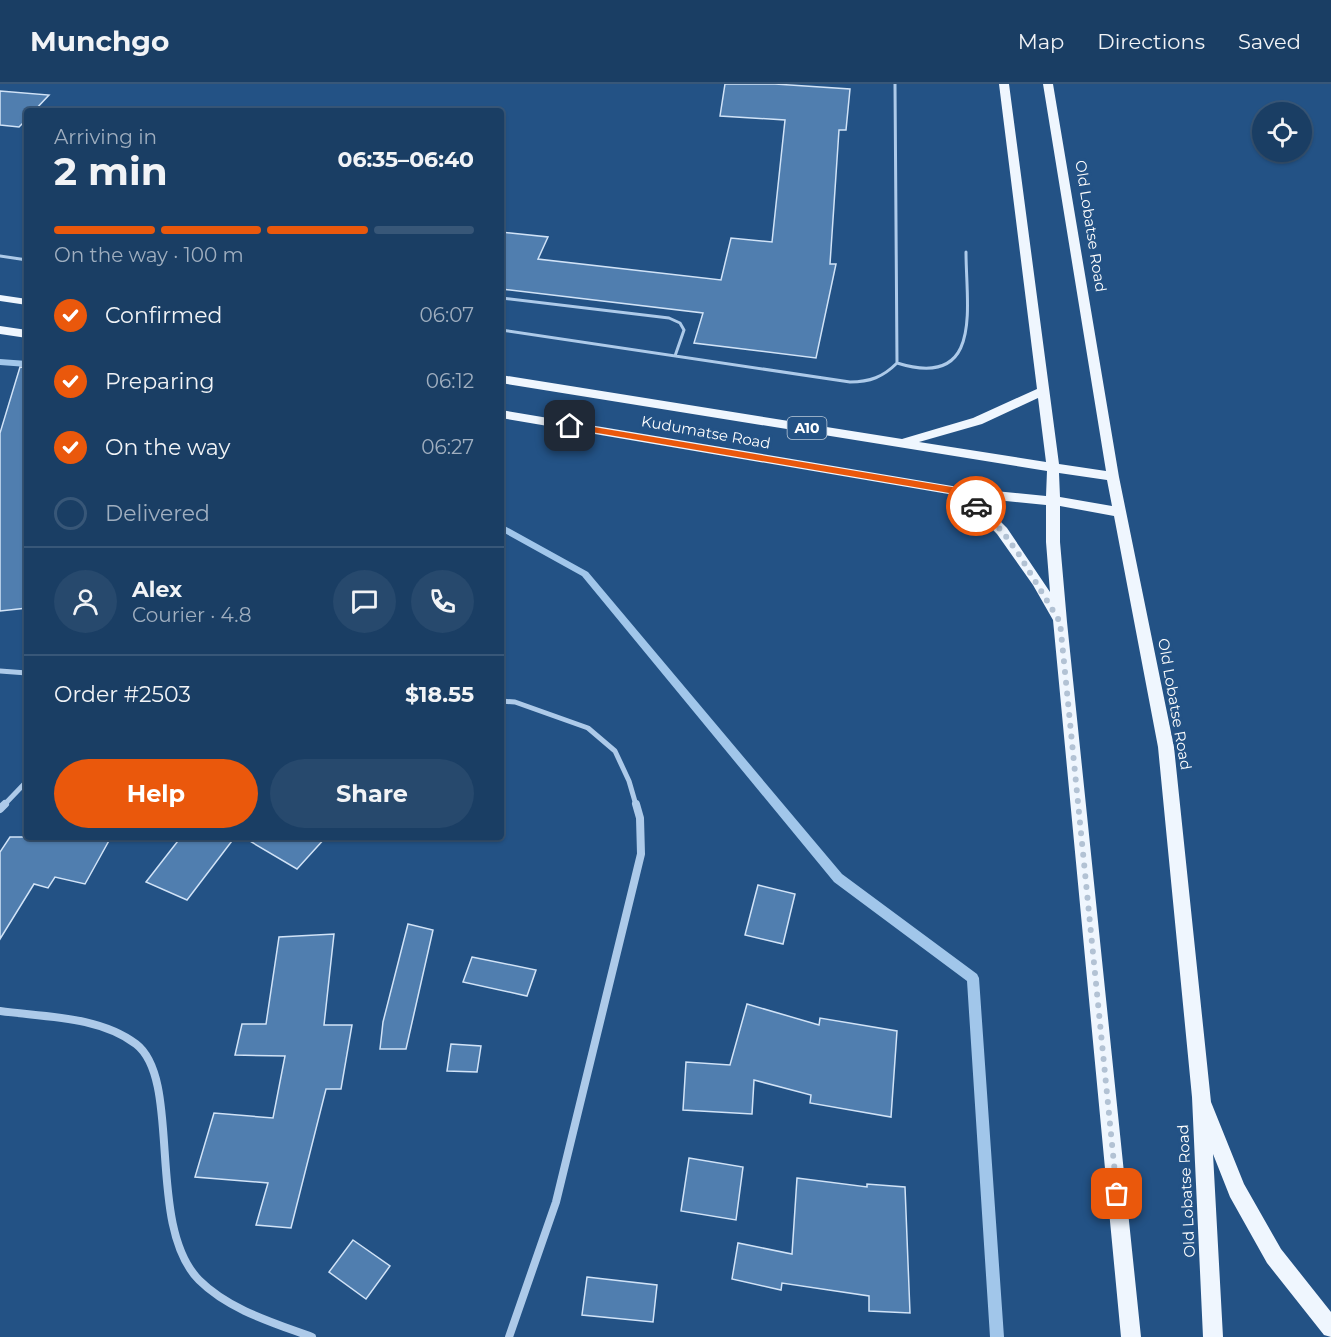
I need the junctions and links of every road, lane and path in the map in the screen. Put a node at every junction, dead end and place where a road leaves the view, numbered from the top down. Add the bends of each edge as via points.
1 (895, 84) edge
2 (1004, 84) edge
3 (1048, 84) edge
4 (966, 252) dead end
5 (0, 256) edge
6 (24, 260) edge
7 (0, 298) edge
8 (504, 298) edge
9 (24, 302) edge
10 (0, 330) edge
11 (504, 330) edge
12 (24, 334) edge
13 (675, 356) junction
14 (897, 363) junction
15 (504, 379) edge
16 (1042, 391) junction
17 (504, 415) edge
18 (896, 442) junction
19 (1053, 466) junction
20 (1113, 477) junction
21 (964, 492) junction
22 (1054, 501) junction
23 (1120, 512) junction
24 (1060, 622) junction
25 (0, 671) edge
26 (24, 673) edge
27 (504, 701) edge
28 (24, 784) edge
29 (0, 809) edge
30 (0, 1011) edge
31 (1201, 1097) junction
32 (1331, 1328) edge
33 (312, 1337) edge
34 (509, 1337) edge
35 (1131, 1337) edge
36 (1213, 1337) edge

1 - 14 lane
2 - 16 main road
3 - 20 main road, Old Lobatse Road
4 - 14 lane via 966,340 954,360 939,367 916,369
5 - 6 lane
7 - 9 main road
8 - 13 lane via 669,318 684,330
10 - 12 main road
11 - 13 lane
13 - 14 lane via 850,382 871,382
15 - 18 main road, Kudumatse Road / A10
16 - 18 main road, A10 via 967,427
16 - 19 main road
17 - 21 main road, Kudumatse Road
18 - 19 main road, Kudumatse Road / A10
19 - 20 main road, Kudumatse Road / A10
19 - 22 main road
20 - 23 main road, Old Lobatse Road
21 - 22 main road, Kudumatse Road
21 - 24 main road via 1002,531
22 - 23 main road, Kudumatse Road
22 - 24 main road via 1053,542
23 - 31 main road, Old Lobatse Road via 1166,747
24 - 35 main road
25 - 26 street
27 - 34 street via 588,728 615,751 640,818 641,854 556,1203
28 - 29 street
30 - 33 street via 87,1024 136,1044 158,1080 171,1216 179,1249 196,1278 227,1301
31 - 32 main road via 1237,1190 1274,1256
31 - 36 main road, Old Lobatse Road

